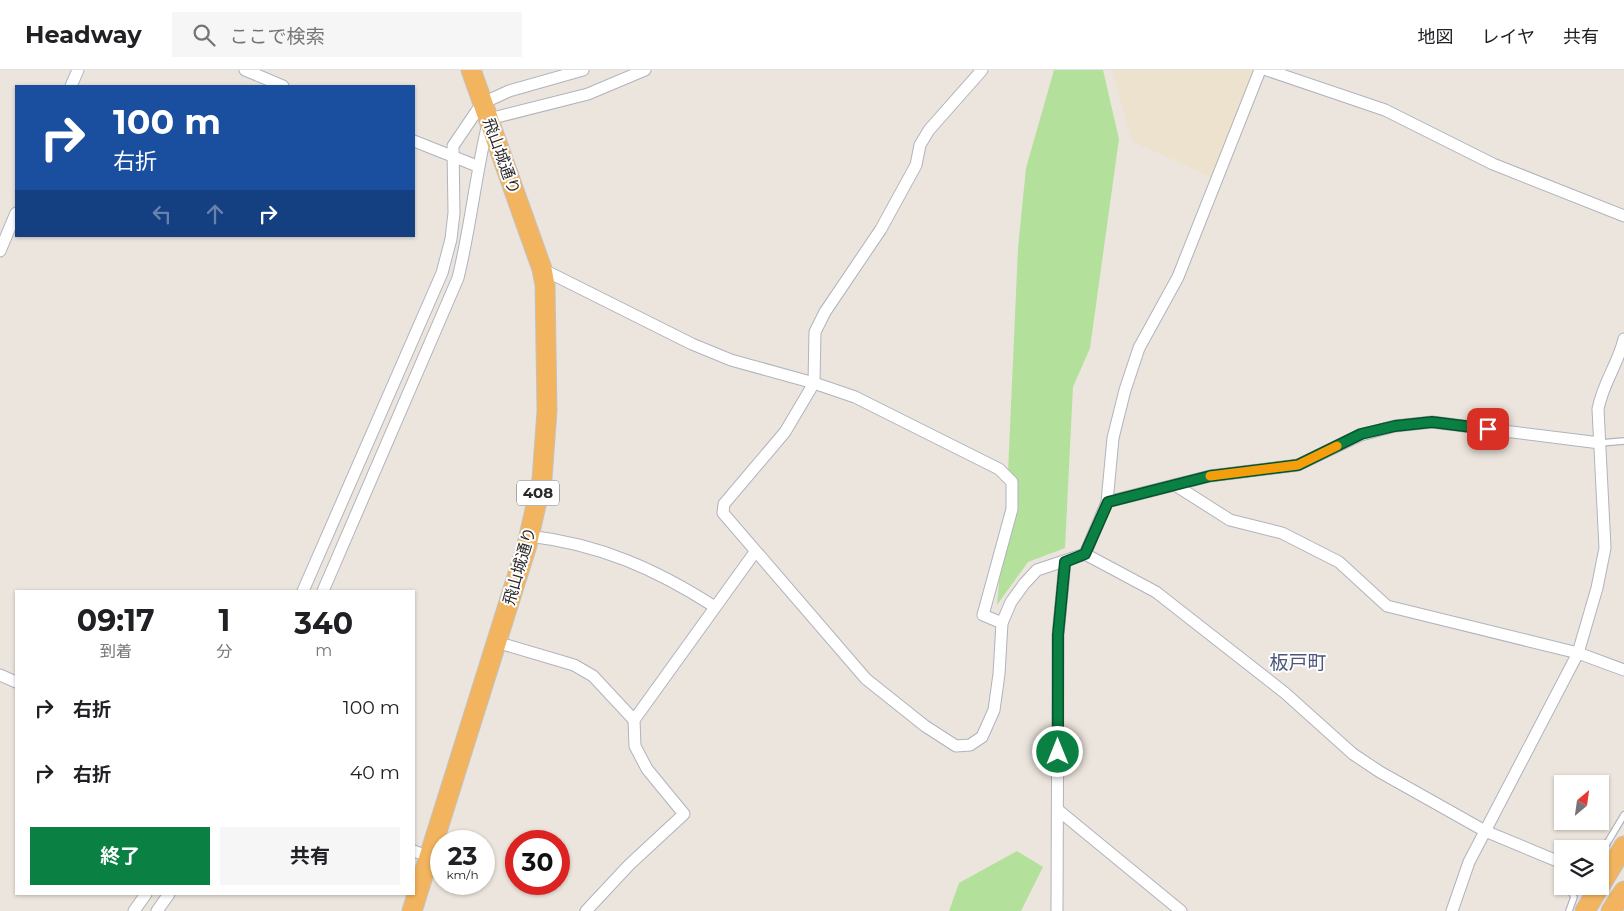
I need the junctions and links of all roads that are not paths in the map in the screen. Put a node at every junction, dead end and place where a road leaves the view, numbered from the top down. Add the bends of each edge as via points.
1 (78, 70) edge
2 (245, 70) edge
3 (472, 70) edge
4 (583, 70) edge
5 (645, 70) edge
6 (982, 70) edge
7 (1260, 70) edge
8 (1267, 70) edge
9 (71, 85) edge
10 (281, 85) edge
11 (486, 111) junction
12 (415, 141) edge
13 (454, 156) junction
14 (477, 166) junction
15 (15, 215) edge
16 (1624, 216) edge
17 (0, 251) edge
18 (542, 269) junction
19 (1624, 339) edge
20 (814, 383) junction
21 (1624, 441) edge
22 (1600, 443) junction
23 (1175, 485) junction
24 (1108, 502) junction
25 (529, 536) junction
26 (755, 552) junction
27 (1085, 554) junction
28 (1065, 562) junction
29 (303, 590) edge
30 (323, 590) edge
31 (715, 607) junction
32 (1002, 623) junction
33 (496, 642) junction
34 (1578, 653) junction
35 (1624, 670) edge
36 (0, 675) edge
37 (15, 682) edge
38 (634, 720) junction
39 (1058, 810) junction
40 (1624, 815) edge
41 (1485, 831) junction
42 (1609, 840) edge
43 (1624, 846) edge
44 (421, 854) edge
45 (1554, 860) edge
46 (1609, 871) edge
47 (1624, 891) edge
48 (415, 892) edge
49 (145, 895) edge
50 (168, 895) edge
51 (415, 895) edge
52 (1573, 895) edge
53 (1594, 895) edge
54 (594, 909) edge
55 (134, 911) edge
56 (157, 911) edge
57 (412, 911) edge
58 (1057, 911) edge
59 (1181, 911) edge
60 (1452, 911) edge
61 (1568, 911) edge
62 (1585, 911) edge
63 (1611, 911) edge

1 - 9 street
2 - 10 street
3 - 11 highway, 飛山城通り / 408
4 - 11 street via 509,91
5 - 11 street via 588,94
6 - 20 street via 929,130 920,145 916,165 881,228 825,312 815,332
7 - 24 street via 1178,278 1139,348 1113,438
8 - 16 street via 1385,110 1493,164
11 - 13 street via 453,146
11 - 14 street
11 - 18 highway, 飛山城通り / 408
12 - 13 street
13 - 14 street
13 - 29 street via 454,213 442,272
14 - 30 street via 468,238 458,278
15 - 17 street
18 - 20 street via 731,360
18 - 25 highway, 飛山城通り / 408 via 547,411 542,479
19 - 22 street via 1602,389 1598,409
20 - 26 street via 785,432 724,504 723,513
20 - 32 street via 856,397 999,469 1012,482 1012,509 983,615
21 - 22 lane
22 - 23 street via 1432,422 1361,434 1298,465 1220,474
22 - 34 street via 1606,548
23 - 24 street
23 - 34 street via 1230,520 1282,533 1339,562 1387,606
24 - 27 street
25 - 31 street via 590,547 657,572
25 - 33 highway, 飛山城通り / 408
26 - 31 street
26 - 32 street via 866,679 956,746 970,745 982,737 994,710
27 - 28 street
27 - 41 street via 1156,592 1285,693 1353,754
28 - 32 street via 1037,570 1015,596
28 - 39 street via 1058,635
31 - 38 street
33 - 38 street via 574,665 593,676
33 - 44 highway, 飛山城通り / 408
34 - 35 street
34 - 41 street
36 - 37 street
38 - 54 street via 635,746 647,770 684,814 629,865
39 - 58 street
39 - 59 street
40 - 42 lane
41 - 45 street
41 - 60 street via 1469,862
43 - 46 highway
44 - 48 highway, 飛山城通り / 408
47 - 63 highway
49 - 55 street
50 - 56 street
51 - 57 highway, 飛山城通り / 408
52 - 61 lane
53 - 62 highway

